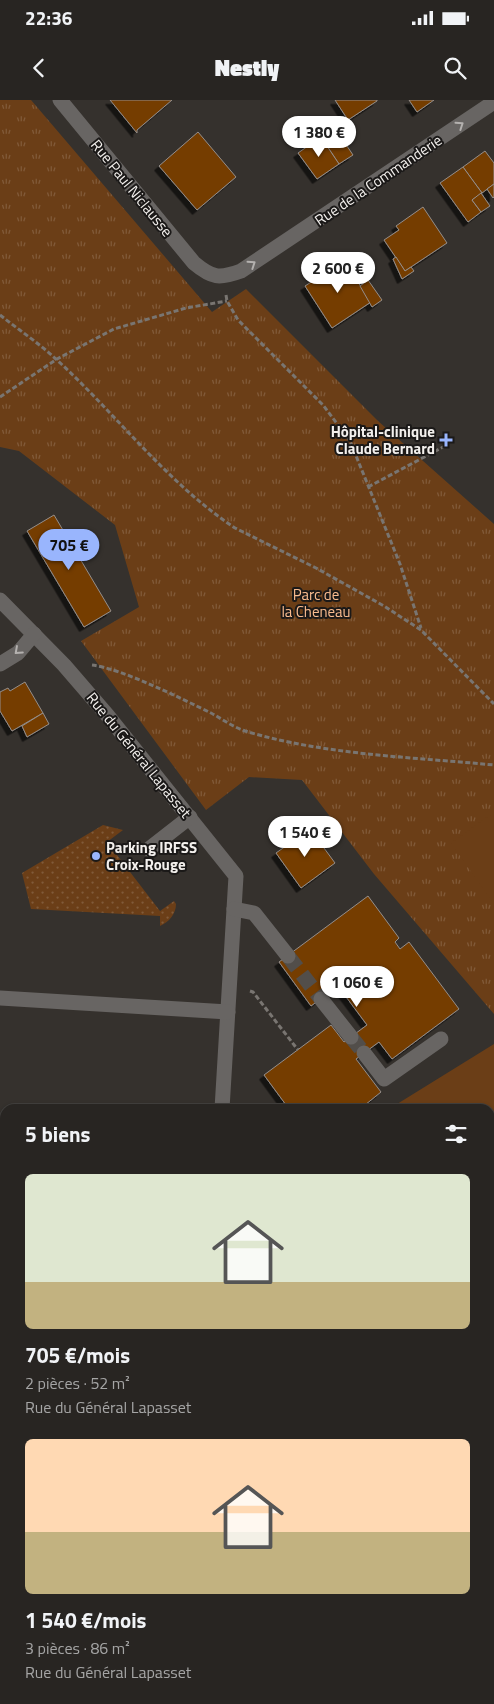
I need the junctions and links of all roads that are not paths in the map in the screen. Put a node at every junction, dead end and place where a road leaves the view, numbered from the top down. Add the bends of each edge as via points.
1 (60, 100) edge
2 (494, 102) edge
3 (224, 277) joint
4 (0, 600) edge
5 (34, 634) junction
6 (0, 664) edge
7 (190, 817) junction
8 (149, 849) dead end
9 (234, 909) junction
10 (288, 956) tunnel mouth
11 (0, 998) edge
12 (321, 998) tunnel mouth
13 (228, 1012) junction
14 (351, 1037) tunnel mouth
15 (440, 1038) dead end
16 (364, 1053) tunnel mouth
17 (222, 1104) edge

1 - 3 street, Rue Paul Niclausse via 194,263 207,274
3 -> 2 street, Rue de la Commanderie via 241,271
4 - 5 street, Rue du Général Lapasset
5 -> 6 street via 18,653
5 - 7 street, Rue du Général Lapasset via 64,665
7 - 8 street
7 - 9 street, Rue du Général Lapasset via 236,876
9 - 10 street via 254,913
9 - 13 street, Rue du Général Lapasset
11 - 13 street
12 - 14 street
13 - 17 street, Rue du Général Lapasset
15 - 16 street via 384,1079

